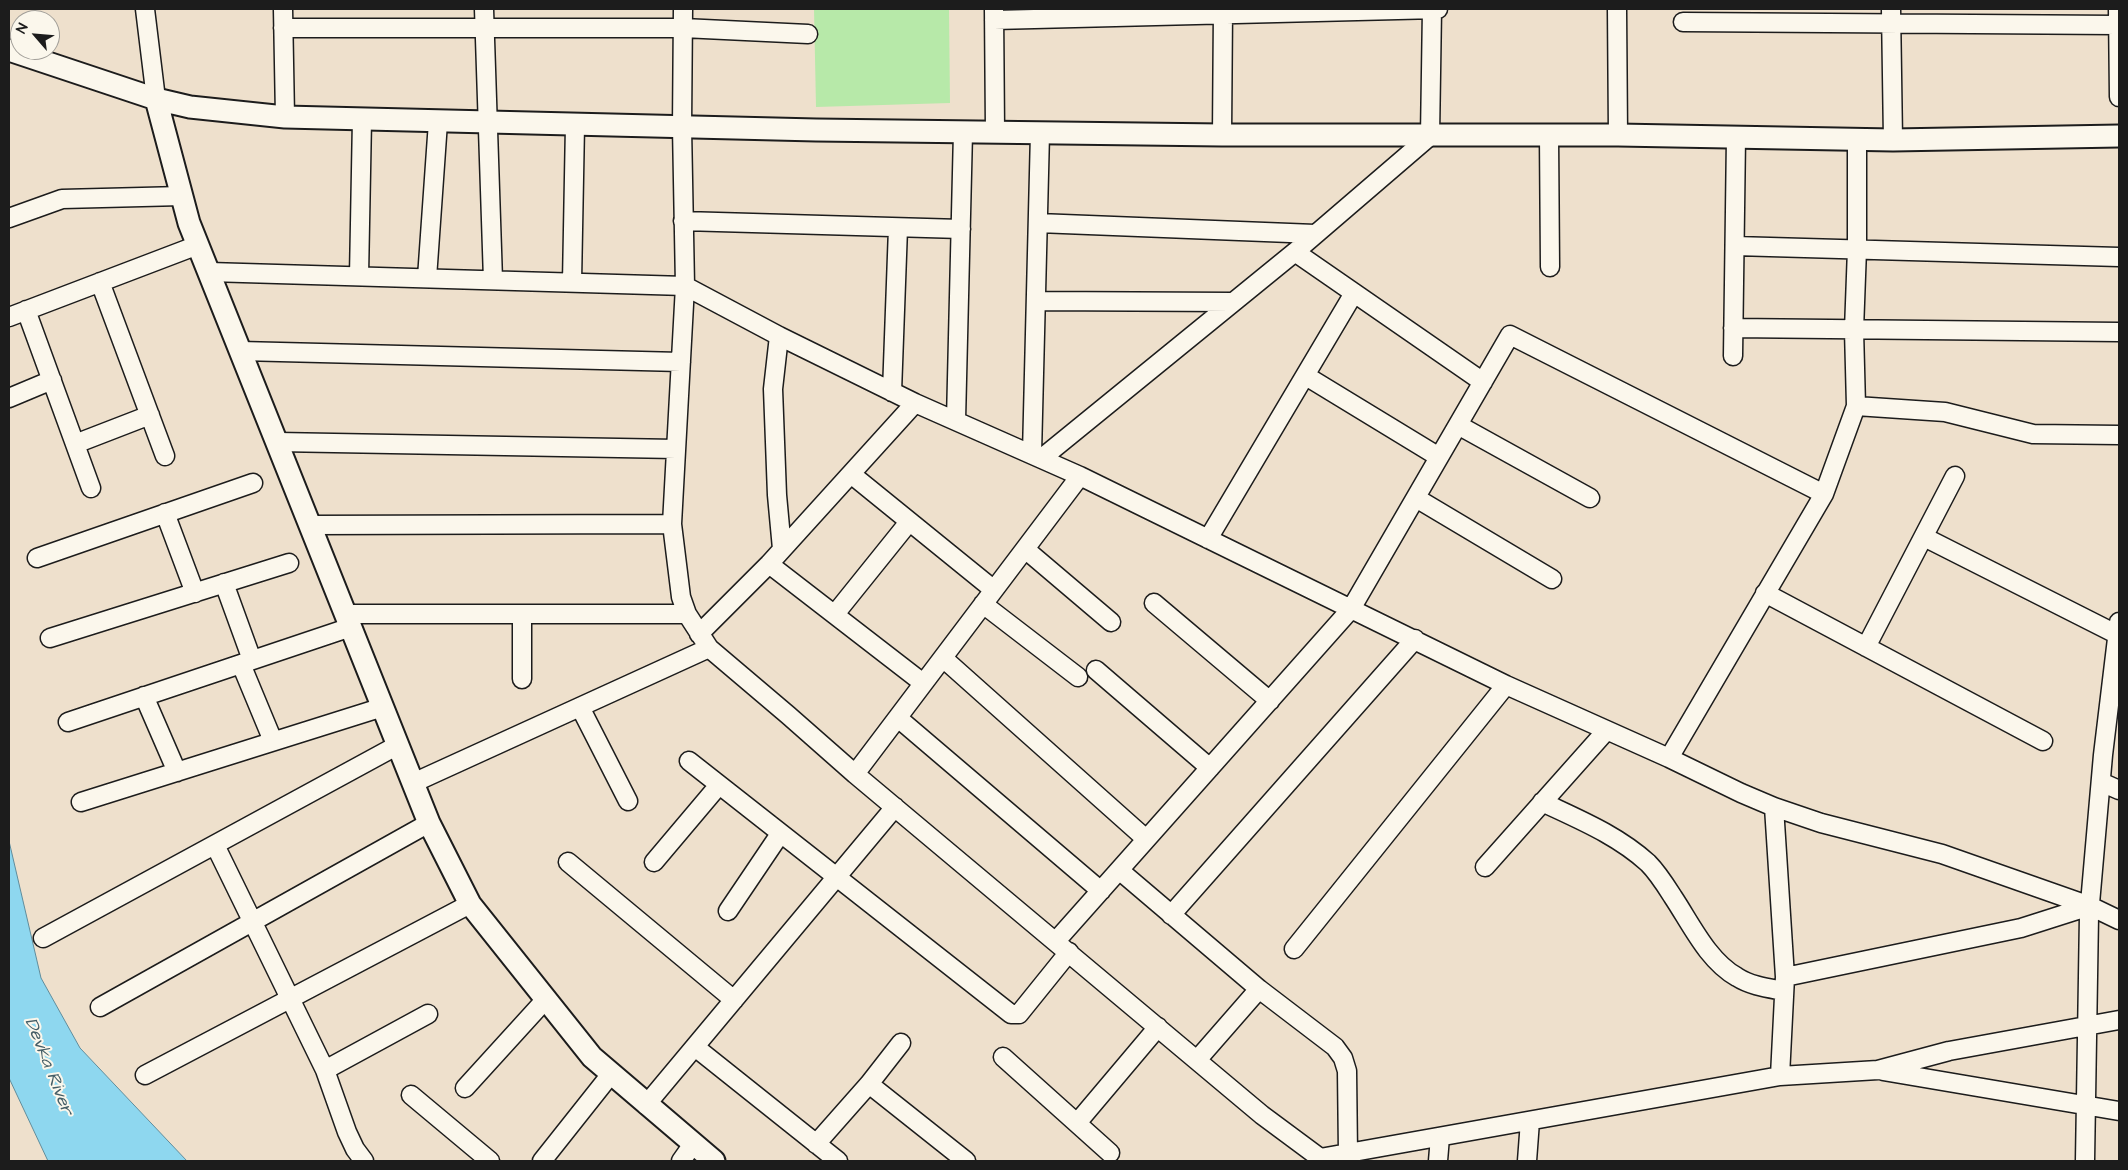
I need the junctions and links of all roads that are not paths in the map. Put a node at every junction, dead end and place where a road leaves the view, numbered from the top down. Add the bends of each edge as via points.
1 (145, 9) edge
2 (283, 9) edge
3 (484, 9) edge
4 (683, 9) edge
5 (1432, 9) edge
6 (1438, 9) edge
7 (1616, 9) edge
8 (1222, 12) edge
9 (994, 14) edge
10 (1891, 16) edge
11 (2117, 17) edge
12 (1683, 22) dead end
13 (485, 27) junction
14 (283, 28) junction
15 (683, 28) junction
16 (808, 34) dead end
17 (9, 50) edge
18 (2119, 97) edge
19 (156, 99) junction
20 (285, 117) junction
21 (362, 119) junction
22 (438, 122) junction
23 (488, 123) junction
24 (575, 125) junction
25 (682, 127) junction
26 (995, 131) junction
27 (963, 132) junction
28 (1040, 133) junction
29 (1222, 135) junction
30 (1618, 135) junction
31 (1430, 136) junction
32 (1549, 136) junction
33 (2119, 136) edge
34 (1736, 137) junction
35 (1857, 139) junction
36 (1894, 140) junction
37 (182, 196) junction
38 (9, 218) edge
39 (683, 222) junction
40 (1038, 223) junction
41 (898, 228) junction
42 (961, 229) junction
43 (1315, 234) junction
44 (198, 245) junction
45 (1735, 246) junction
46 (1858, 249) junction
47 (1295, 252) junction
48 (2119, 257) edge
49 (1550, 267) dead end
50 (209, 272) junction
51 (359, 276) junction
52 (427, 278) junction
53 (493, 280) junction
54 (100, 282) junction
55 (572, 282) junction
56 (685, 286) junction
57 (1354, 293) junction
58 (1036, 301) junction
59 (1232, 302) junction
60 (26, 310) junction
61 (9, 317) edge
62 (1733, 328) junction
63 (1854, 330) junction
64 (2119, 332) edge
65 (779, 336) junction
66 (240, 351) junction
67 (1733, 356) dead end
68 (681, 362) junction
69 (1306, 376) junction
70 (52, 380) junction
71 (1483, 382) junction
72 (892, 392) junction
73 (9, 398) edge
74 (915, 403) junction
75 (1856, 406) junction
76 (150, 414) junction
77 (956, 420) junction
78 (1458, 425) junction
79 (2119, 435) edge
80 (277, 442) junction
81 (75, 444) junction
82 (676, 449) junction
83 (165, 456) dead end
84 (1037, 456) junction
85 (1439, 457) junction
86 (851, 474) junction
87 (1080, 476) junction
88 (1955, 476) dead end
89 (253, 483) dead end
90 (91, 488) dead end
91 (1824, 494) junction
92 (1416, 498) junction
93 (1590, 498) dead end
94 (165, 513) junction
95 (909, 522) junction
96 (672, 524) junction
97 (310, 525) junction
98 (1924, 537) junction
99 (1208, 539) junction
100 (782, 549) junction
101 (1025, 549) junction
102 (37, 558) dead end
103 (289, 563) dead end
104 (769, 564) junction
105 (1552, 579) dead end
106 (224, 584) junction
107 (994, 590) junction
108 (195, 592) junction
109 (1765, 593) junction
110 (1154, 603) dead end
111 (983, 604) junction
112 (1351, 609) junction
113 (522, 614) junction
114 (687, 614) junction
115 (835, 614) junction
116 (348, 621) junction
117 (1111, 622) dead end
118 (2119, 628) edge
119 (50, 638) dead end
120 (1415, 640) junction
121 (704, 641) junction
122 (1866, 647) junction
123 (943, 658) junction
124 (247, 662) junction
125 (1096, 670) dead end
126 (2116, 674) edge
127 (1078, 677) dead end
128 (522, 679) dead end
129 (924, 683) junction
130 (1506, 685) junction
131 (144, 696) junction
132 (1270, 701) junction
133 (383, 707) junction
134 (580, 707) junction
135 (898, 718) junction
136 (68, 722) dead end
137 (1606, 730) junction
138 (273, 741) junction
139 (2043, 741) dead end
140 (398, 745) junction
141 (1669, 758) junction
142 (689, 761) dead end
143 (1210, 768) junction
144 (177, 772) junction
145 (855, 774) junction
146 (2101, 782) junction
147 (413, 783) junction
148 (719, 785) junction
149 (2119, 790) edge
150 (628, 801) dead end
151 (81, 802) dead end
152 (1542, 802) junction
153 (895, 807) junction
154 (1774, 807) junction
155 (429, 823) junction
156 (780, 834) junction
157 (1146, 839) junction
158 (214, 845) junction
159 (568, 862) dead end
160 (654, 862) dead end
161 (1485, 867) dead end
162 (1119, 870) junction
163 (836, 878) junction
164 (1101, 891) junction
165 (470, 904) junction
166 (2090, 906) junction
167 (728, 911) dead end
168 (1171, 915) junction
169 (2119, 920) edge
170 (252, 922) junction
171 (43, 938) dead end
172 (1062, 947) junction
173 (1294, 949) dead end
174 (1784, 984) junction
175 (1259, 990) junction
176 (290, 998) junction
177 (546, 999) junction
178 (734, 1000) junction
179 (100, 1007) dead end
180 (428, 1014) dead end
181 (2119, 1020) edge
182 (2087, 1026) junction
183 (1158, 1027) junction
184 (901, 1043) dead end
185 (695, 1047) junction
186 (1003, 1057) dead end
187 (1197, 1060) junction
188 (325, 1070) junction
189 (1878, 1070) junction
190 (145, 1074) dead end
191 (611, 1074) junction
192 (1780, 1076) junction
193 (869, 1084) junction
194 (465, 1088) dead end
195 (411, 1095) dead end
196 (646, 1105) junction
197 (2087, 1106) junction
198 (2119, 1111) edge
199 (1530, 1121) junction
200 (1077, 1124) junction
201 (1440, 1137) junction
202 (693, 1144) junction
203 (816, 1144) junction
204 (1110, 1153) dead end
205 (1348, 1154) junction
206 (1321, 1160) edge
207 (364, 1161) edge
208 (490, 1161) edge
209 (542, 1161) edge
210 (681, 1161) edge
211 (714, 1161) edge
212 (838, 1161) edge
213 (966, 1161) edge
214 (1438, 1161) edge
215 (1527, 1161) edge
216 (2085, 1161) edge

1 - 19 street
2 - 14 street
3 - 13 street
4 - 15 street
5 - 6 street
5 - 8 street
5 - 31 street
7 - 30 street
8 - 9 street
8 - 29 street
9 - 26 street
10 - 11 street
10 - 12 street
10 - 36 street
11 - 18 street
13 - 14 street
13 - 15 street
13 - 23 street
14 - 20 street
15 - 16 street
15 - 25 street
17 - 19 street
19 - 20 street via 190,108
19 - 37 street
20 - 21 street
21 - 22 street
21 - 51 street
22 - 23 street
22 - 52 street
23 - 24 street
23 - 53 street
24 - 25 street
24 - 55 street
25 - 27 street
25 - 39 street
26 - 27 street
26 - 28 street
27 - 42 street
28 - 29 street
28 - 40 street
29 - 31 street
30 - 32 street
30 - 34 street
31 - 32 street
31 - 43 street
32 - 49 street
33 - 36 street
34 - 35 street
34 - 45 street
35 - 36 street
35 - 46 street
37 - 38 street via 62,199
37 - 44 street
39 - 41 street
39 - 56 street
40 - 43 street
40 - 58 street
41 - 42 street
41 - 72 street
42 - 77 street
43 - 47 street
44 - 50 street
44 - 54 street
45 - 46 street
45 - 62 street
46 - 48 street
46 - 63 street
47 - 57 street
47 - 59 street
50 - 51 street
50 - 66 street
51 - 52 street
52 - 53 street
53 - 55 street
54 - 60 street
54 - 76 street
55 - 56 street
56 - 65 street
56 - 68 street
57 - 69 street
57 - 71 street
58 - 59 street
58 - 84 street
59 - 84 street
60 - 61 street
60 - 70 street
62 - 63 street
62 - 67 street
63 - 64 street
63 - 75 street
65 - 72 street
65 - 100 street via 773,389
66 - 68 street
66 - 80 street
68 - 82 street
69 - 85 street
69 - 99 street
70 - 73 street
70 - 81 street
71 - 78 street
71 - 91 street via 1510,335
72 - 74 street
74 - 77 street
74 - 86 street
75 - 79 street via 1945,412 2033,434
75 - 91 street
76 - 81 street
76 - 83 street
77 - 84 street
78 - 85 street
78 - 93 street
80 - 82 street
80 - 97 street
81 - 90 street
82 - 96 street
84 - 87 street
85 - 92 street
86 - 95 street
86 - 100 street
87 - 99 street
87 - 101 street
88 - 98 street
89 - 94 street
91 - 109 street
92 - 105 street
92 - 112 street
94 - 102 street
94 - 108 street
95 - 107 street
95 - 115 street
96 - 97 street
96 - 114 street via 681,597
97 - 116 street
98 - 118 street
98 - 122 street
99 - 112 street
100 - 104 street
101 - 107 street
101 - 117 street
103 - 106 street
104 - 115 street
104 - 121 street
106 - 108 street
106 - 124 street
107 - 111 street
108 - 119 street
109 - 122 street
109 - 141 street
110 - 132 street
111 - 123 street
111 - 127 street
112 - 120 street
112 - 132 street
113 - 114 street
113 - 116 street
113 - 128 street
114 - 121 street
115 - 129 street
116 - 124 street
116 - 133 street
118 - 126 street
120 - 130 street
120 - 168 street
121 - 134 street
121 - 145 street
122 - 139 street
123 - 129 street
123 - 157 street
124 - 131 street
124 - 138 street
125 - 143 street
126 - 146 street
129 - 135 street
130 - 137 street
130 - 173 street
131 - 136 street
131 - 144 street
132 - 143 street
133 - 138 street
133 - 140 street
134 - 147 street
134 - 150 street
135 - 145 street
135 - 164 street
137 - 141 street
137 - 152 street
138 - 144 street
140 - 147 street
140 - 158 street
141 - 154 street
142 - 148 street
143 - 157 street
144 - 151 street
145 - 153 street
146 - 149 street
146 - 166 street
147 - 155 street
148 - 156 street
148 - 160 street
152 - 161 street
152 - 174 street via 1606,832 1649,864 1723,967 1751,984
153 - 163 street
153 - 172 street
154 - 166 street via 1821,823 1921,848
154 - 174 street
155 - 165 street
155 - 170 street
156 - 163 street
156 - 167 street
157 - 162 street
158 - 170 street
158 - 171 street
159 - 178 street
162 - 164 street
162 - 168 street
163 - 172 street via 1011,1014 1019,1014 1028,1005
163 - 178 street
164 - 172 street
165 - 176 street
165 - 177 street
166 - 169 street
166 - 174 street via 2021,928
166 - 182 street
168 - 175 street
170 - 176 street
170 - 179 street
172 - 183 street
174 - 192 street
175 - 187 street
175 - 205 street via 1335,1047 1343,1058 1347,1071
176 - 188 street
176 - 190 street
177 - 191 street via 592,1057
177 - 194 street
178 - 185 street
180 - 188 street
181 - 182 street
182 - 189 street via 1950,1051
182 - 197 street
183 - 187 street
183 - 200 street
184 - 193 street
185 - 196 street
185 - 203 street
186 - 200 street
187 - 206 street
188 - 207 street via 351,1140
189 - 192 street
189 - 197 street
191 - 196 street
191 - 209 street
192 - 199 street
193 - 203 street
193 - 213 street
195 - 208 street
196 - 202 street
197 - 198 street
197 - 216 street
199 - 201 street
199 - 215 street
200 - 204 street
201 - 205 street
201 - 214 street
202 - 210 street
202 - 211 street
203 - 212 street
205 - 206 street

